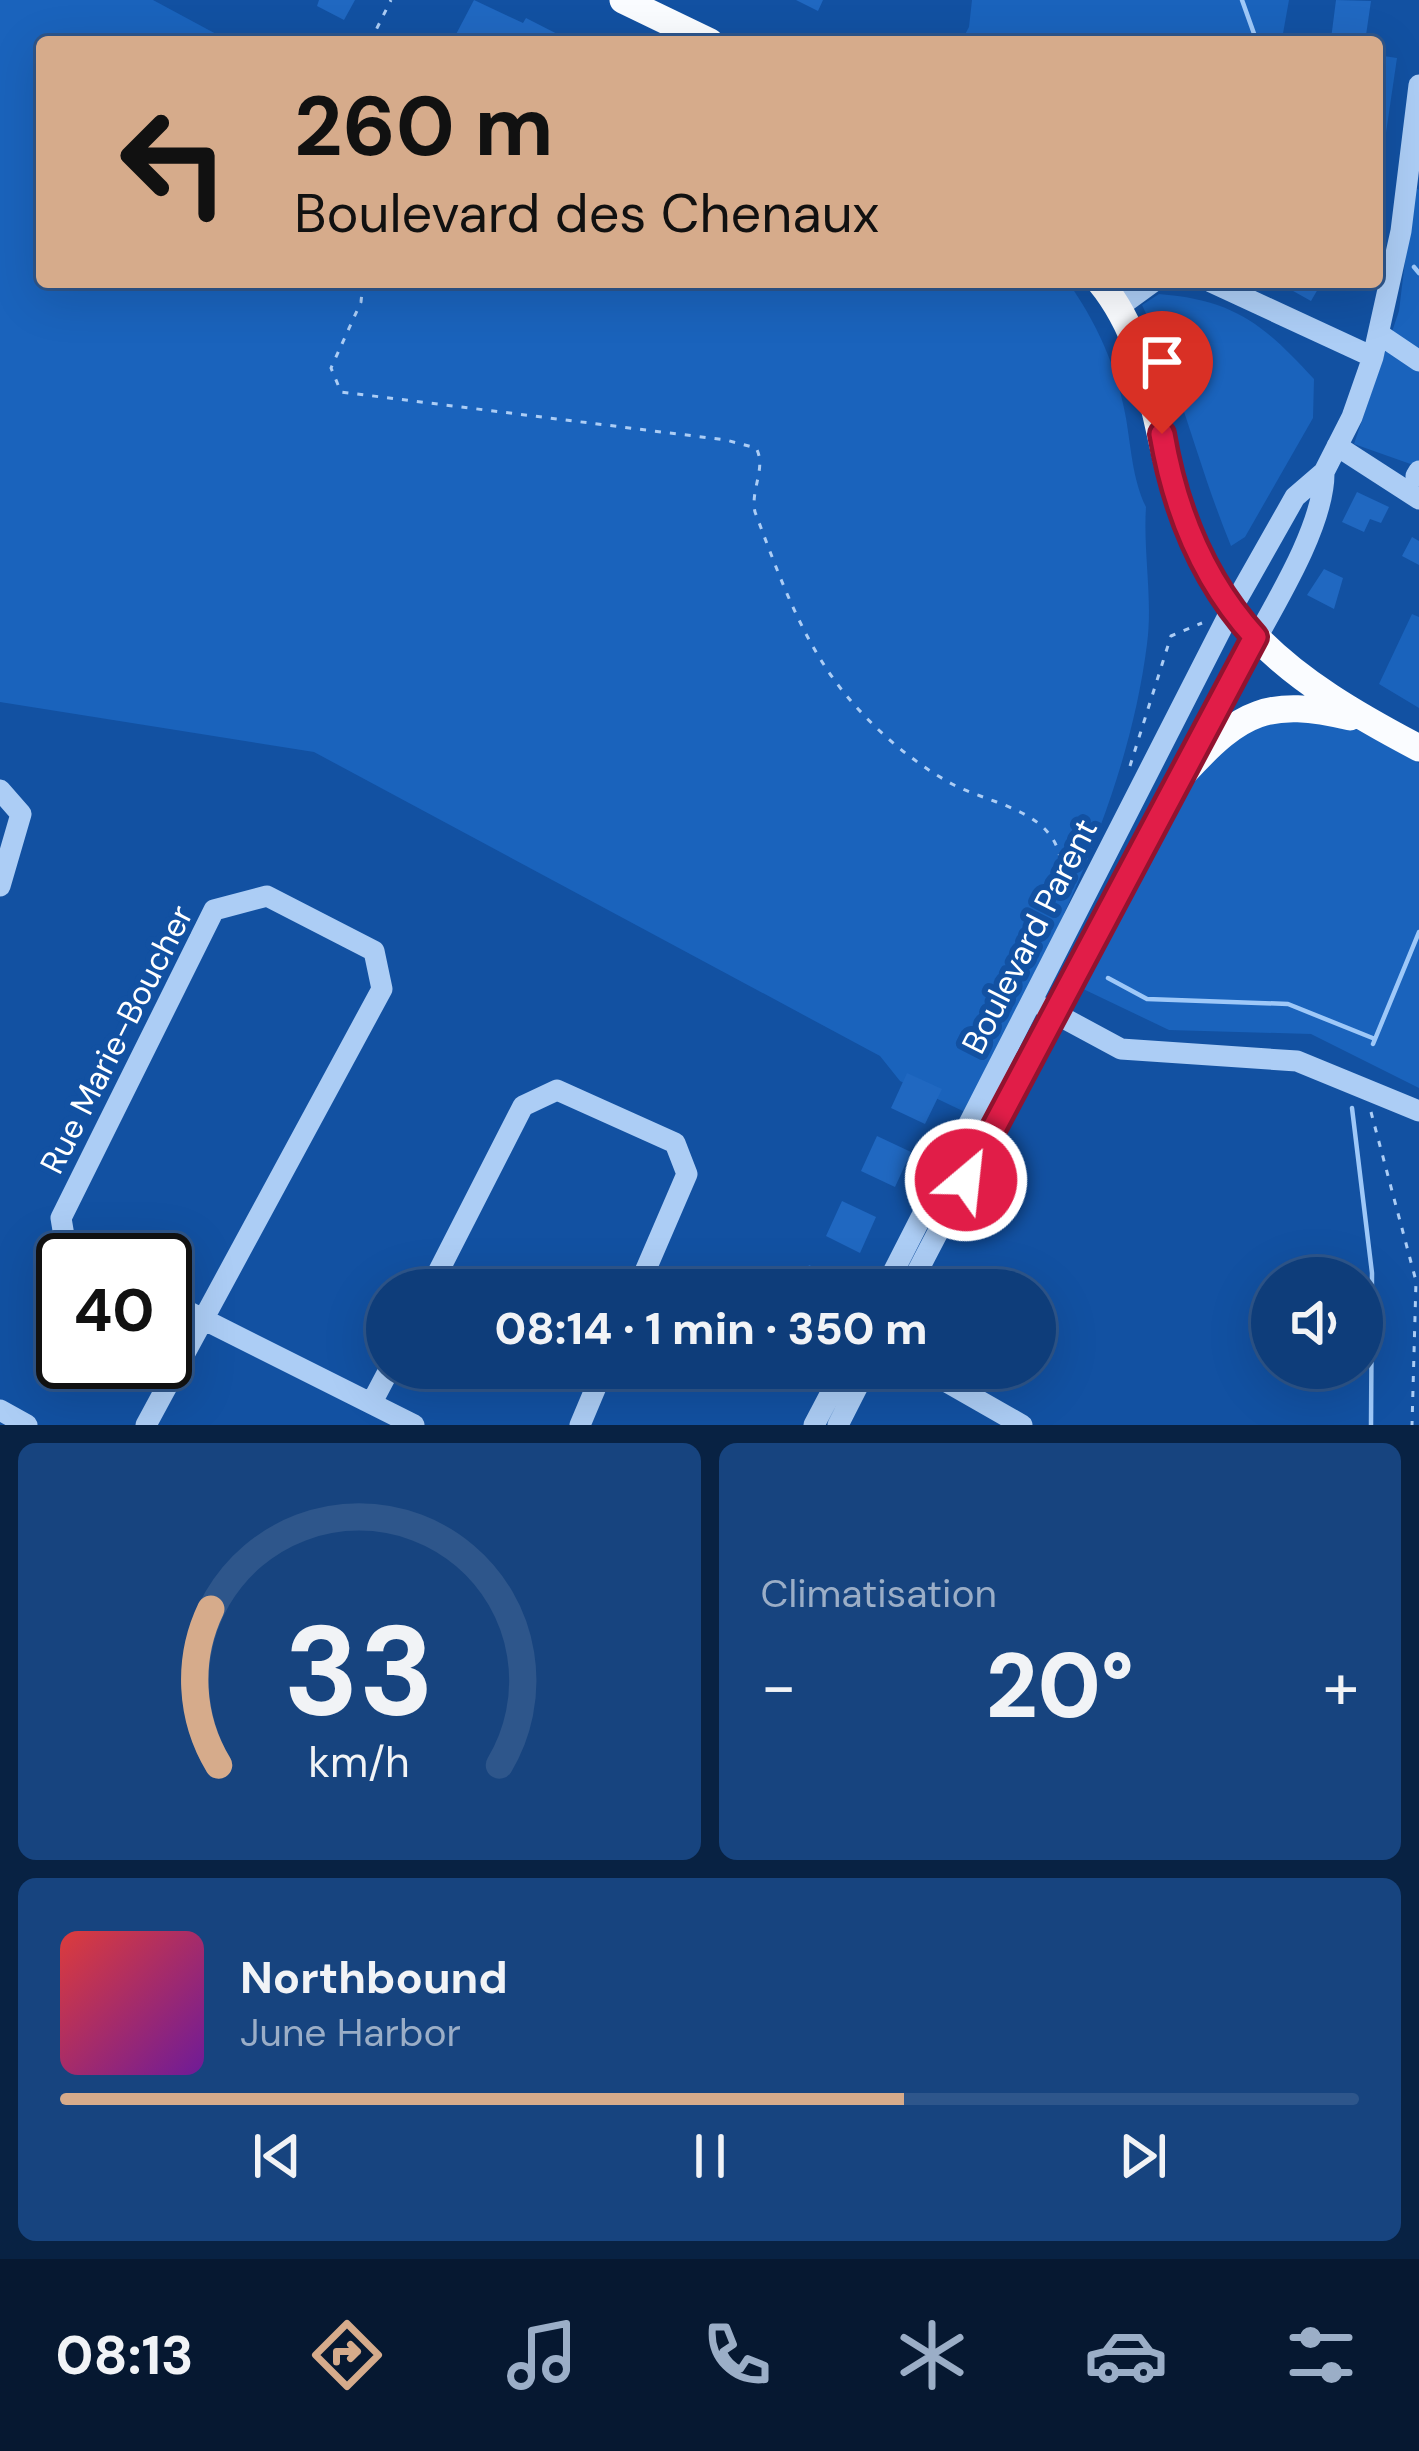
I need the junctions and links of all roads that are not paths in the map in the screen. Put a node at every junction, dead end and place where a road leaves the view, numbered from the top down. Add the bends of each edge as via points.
1 (623, 0) edge
2 (698, 36) edge
3 (1418, 90) edge
4 (1105, 288) edge
5 (1145, 288) edge
6 (1224, 288) edge
7 (1120, 306) junction
8 (1379, 334) junction
9 (1373, 357) junction
10 (1419, 361) edge
11 (1337, 446) junction
12 (1324, 472) junction
13 (1418, 482) edge
14 (1231, 610) junction
15 (1255, 637) junction
16 (1376, 725) junction
17 (1419, 748) edge
18 (1186, 771) junction
19 (0, 790) edge
20 (0, 886) edge
21 (1033, 1001) junction
22 (1055, 1013) junction
23 (1419, 1112) edge
24 (64, 1233) edge
25 (440, 1269) edge
26 (646, 1269) edge
27 (895, 1269) edge
28 (919, 1269) edge
29 (192, 1316) edge
30 (205, 1323) junction
31 (379, 1389) edge
32 (595, 1389) edge
33 (833, 1389) edge
34 (857, 1389) edge
35 (959, 1389) edge
36 (372, 1402) junction
37 (0, 1410) edge
38 (27, 1425) edge
39 (146, 1425) edge
40 (414, 1425) edge
41 (580, 1425) edge
42 (814, 1425) edge
43 (838, 1425) edge
44 (1022, 1425) edge

1 - 2 main road
3 - 8 street
4 - 7 main road
5 - 7 street
6 - 9 street
7 - 14 main road via 1156,398 1191,537
8 - 9 street
8 - 10 street
9 - 11 street
11 - 12 street
11 - 13 street
12 - 14 street, Boulevard Parent via 1295,497
12 - 15 street, Boulevard Parent via 1311,526
14 - 15 main road
14 - 21 street, Boulevard Parent
15 - 16 main road via 1298,679
15 - 18 street, Boulevard Parent
16 - 17 main road
16 - 18 main road via 1290,708 1253,714 1225,728
18 - 22 street, Boulevard Parent
19 - 20 street via 21,814
21 - 22 street
21 - 27 street, Boulevard Parent
22 - 23 street via 1121,1048 1298,1061
22 - 28 street, Boulevard Parent
24 - 30 street, Rue Marie-Boucher via 62,1218 214,910 267,896 374,952 382,989
25 - 26 street via 523,1106 557,1090 675,1143 686,1174
29 - 30 street
30 - 36 street
30 - 39 street, Rue Marie-Boucher
31 - 36 street
32 - 41 street
33 - 42 street
34 - 43 street
35 - 44 street
36 - 40 street
37 - 38 street

